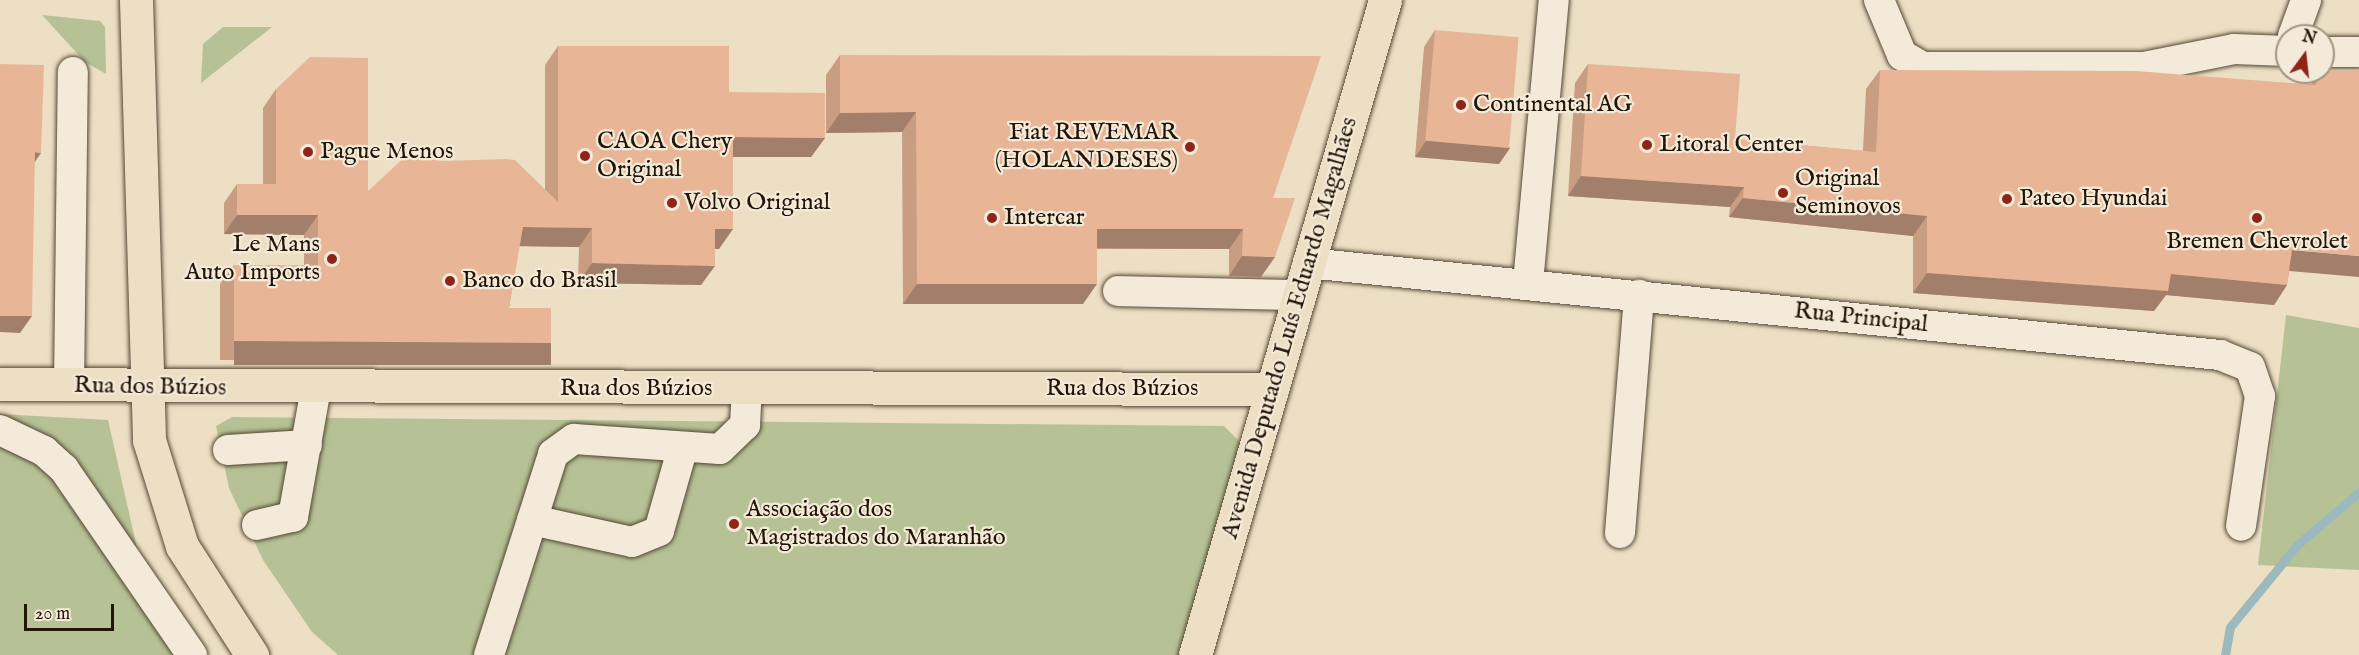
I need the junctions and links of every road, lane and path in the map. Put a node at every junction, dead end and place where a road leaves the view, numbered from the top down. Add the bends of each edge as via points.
1 (136, 0) edge
2 (1385, 0) edge
3 (1554, 0) edge
4 (1880, 0) edge
5 (2306, 0) edge
6 (2297, 24) edge
7 (2275, 51) edge
8 (2335, 52) edge
9 (2359, 52) edge
10 (73, 72) dead end
11 (1308, 263) junction
12 (1528, 283) junction
13 (1119, 291) dead end
14 (1299, 295) junction
15 (1639, 295) junction
16 (0, 384) edge
17 (69, 386) junction
18 (144, 388) junction
19 (316, 388) junction
20 (747, 388) junction
21 (1272, 389) junction
22 (0, 430) edge
23 (307, 445) junction
24 (683, 447) junction
25 (228, 450) dead end
26 (532, 520) junction
27 (257, 525) dead end
28 (2241, 526) dead end
29 (1620, 533) dead end
30 (192, 655) edge
31 (252, 655) edge
32 (489, 655) edge
33 (1195, 655) edge

1 - 18 main road
2 - 11 main road, Avenida Deputado Luís Eduardo Magalhães
3 - 12 street
4 - 7 street via 1902,55 1923,67 2144,67 2234,49
5 - 6 street
8 - 9 street
10 - 17 street
11 - 12 street, Rua Principal
11 - 14 main road, Avenida Deputado Luís Eduardo Magalhães
12 - 15 street, Rua Principal
13 - 14 street
14 - 21 main road, Avenida Deputado Luís Eduardo Magalhães
15 - 28 street, Rua Principal via 2239,361 2250,367 2260,396
15 - 29 street
16 - 17 main road, Rua dos Búzios
17 - 18 main road, Rua dos Búzios
18 - 19 main road, Rua dos Búzios
18 - 31 main road via 149,440 168,512 201,581
19 - 20 main road, Rua dos Búzios
19 - 23 street
20 - 21 main road, Rua dos Búzios
20 - 24 street via 745,425 720,449
21 - 33 main road, Avenida Deputado Luís Eduardo Magalhães
22 - 30 street via 44,451 64,469
23 - 25 street
23 - 27 street via 293,517
24 - 26 street via 574,439 553,454
24 - 26 street via 659,531 632,542
26 - 32 street

